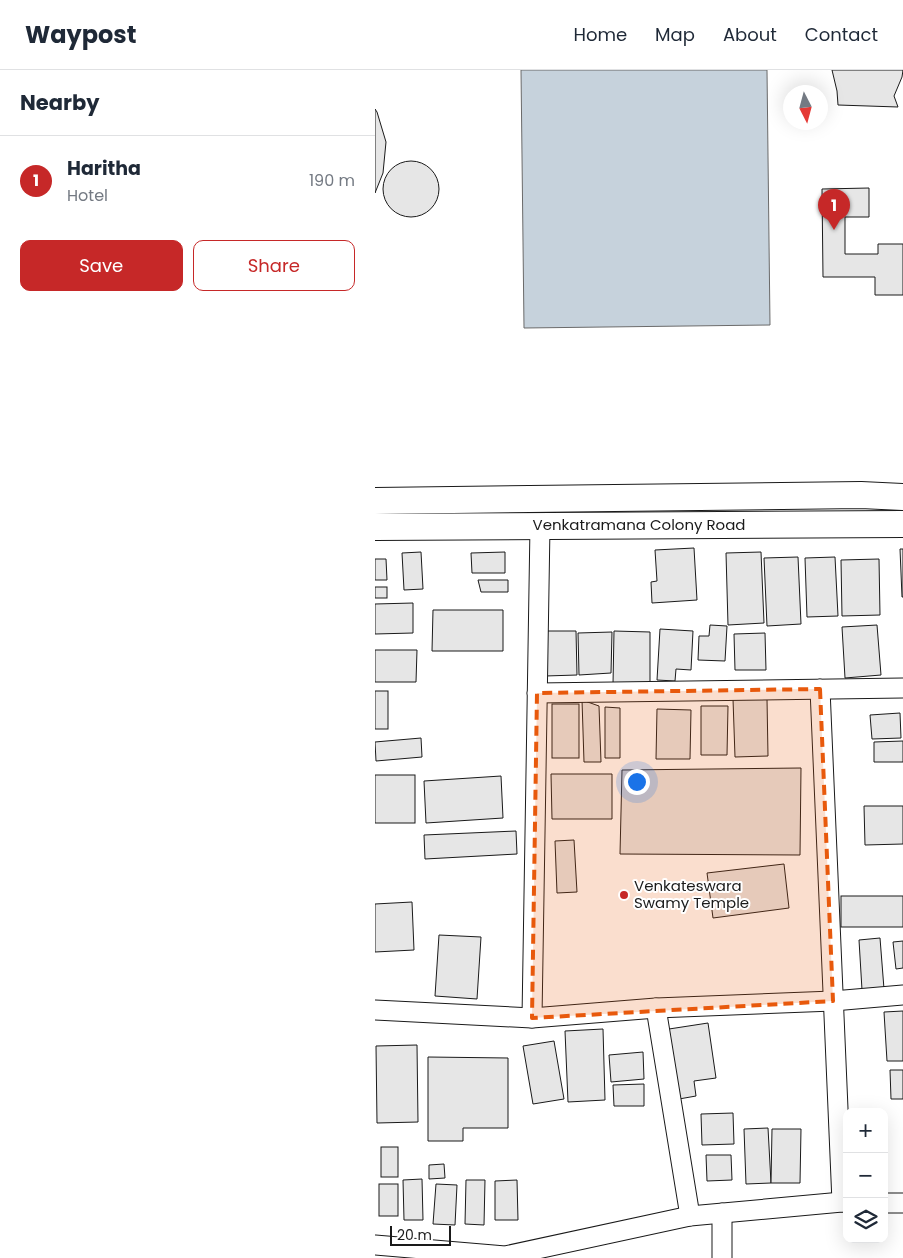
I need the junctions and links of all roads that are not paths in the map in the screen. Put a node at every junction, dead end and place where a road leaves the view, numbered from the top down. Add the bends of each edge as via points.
1 (903, 497) edge
2 (375, 500) edge
3 (903, 524) edge
4 (540, 526) junction
5 (375, 527) edge
6 (903, 688) edge
7 (820, 689) junction
8 (537, 693) junction
9 (903, 995) edge
10 (833, 1001) junction
11 (656, 1008) junction
12 (375, 1010) edge
13 (531, 1018) junction
14 (844, 1198) edge
15 (843, 1202) edge
16 (888, 1203) edge
17 (903, 1203) edge
18 (722, 1213) junction
19 (690, 1216) junction
20 (375, 1245) edge
21 (465, 1255) edge
22 (722, 1258) edge

1 - 2 main road
3 - 4 main road, Venkatramana Colony Road
4 - 5 main road, Venkatramana Colony Road
4 - 8 street
6 - 7 street
7 - 8 street
7 - 10 street
8 - 13 street
9 - 10 street
10 - 11 street
10 - 14 street
11 - 13 street
11 - 19 street
12 - 13 street
15 - 18 street
16 - 17 street
18 - 19 street
18 - 22 street
19 - 21 street via 505,1256
20 - 21 street

